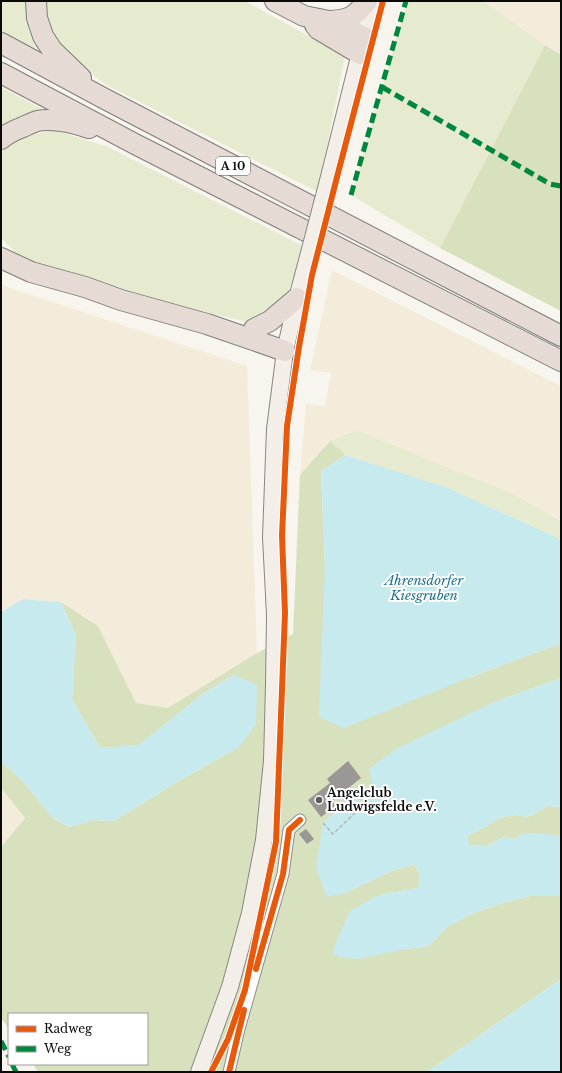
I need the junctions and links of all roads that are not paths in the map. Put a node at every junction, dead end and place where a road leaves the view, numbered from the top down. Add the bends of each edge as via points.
1 (36, 1) edge
2 (275, 1) edge
3 (367, 1) edge
4 (373, 1) edge
5 (304, 16) junction
6 (329, 21) junction
7 (1, 42) edge
8 (362, 45) junction
9 (1, 73) edge
10 (105, 99) junction
11 (1, 139) edge
12 (135, 144) junction
13 (5, 258) edge
14 (297, 298) junction
15 (207, 324) junction
16 (254, 329) junction
17 (561, 336) edge
18 (286, 345) junction
19 (561, 362) edge
20 (300, 820) dead end
21 (199, 1072) edge
22 (229, 1072) edge

1 - 10 highway via 37,18 43,36 52,50
2 - 5 highway
3 - 6 highway via 352,17
4 - 8 main road
5 - 6 highway
5 - 8 highway via 318,29
6 - 8 highway
7 - 10 highway, A 10
8 - 14 main road, bridge
9 - 12 highway, A 10
10 - 17 highway, A 10
11 - 12 highway via 19,128 38,121 56,120 79,124
12 - 19 highway, A 10
13 - 15 highway via 32,272
14 - 16 highway via 270,321
14 - 18 main road
15 - 16 highway via 243,330
15 - 18 highway
16 - 18 highway
18 - 21 main road via 275,429 272,491 270,537 274,684 272,761 264,840 250,913 230,987
20 - 22 street via 289,830 283,874

